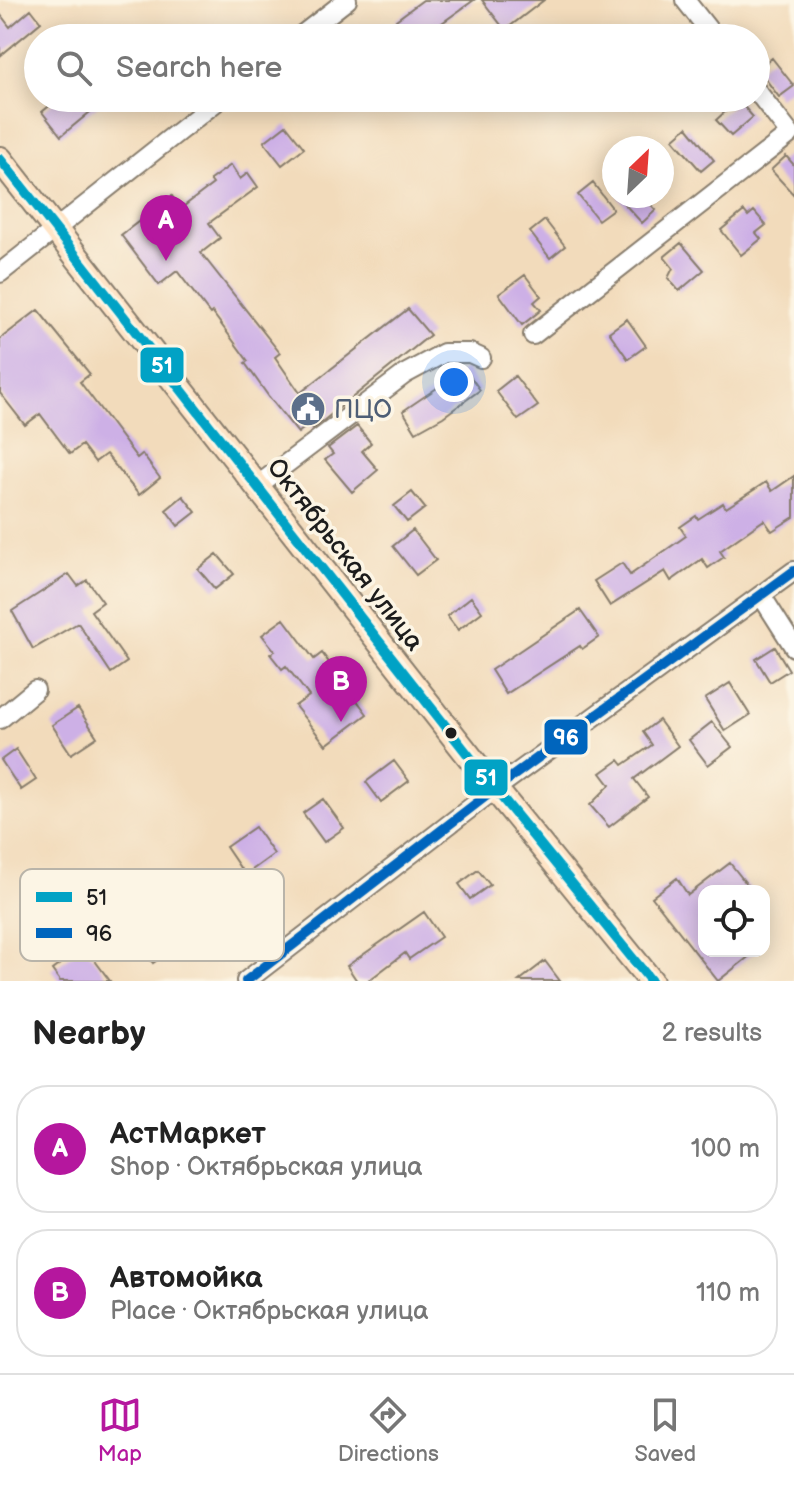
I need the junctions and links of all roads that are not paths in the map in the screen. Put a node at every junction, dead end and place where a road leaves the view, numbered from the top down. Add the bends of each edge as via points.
1 (347, 0) edge
2 (685, 0) edge
3 (316, 24) edge
4 (704, 24) edge
5 (770, 108) edge
6 (203, 112) edge
7 (0, 159) edge
8 (54, 228) junction
9 (0, 273) edge
10 (533, 335) dead end
11 (481, 358) dead end
12 (257, 486) junction
13 (794, 571) edge
14 (761, 595) junction
15 (794, 647) edge
16 (35, 690) dead end
17 (0, 719) edge
18 (495, 789) junction
19 (284, 952) edge
20 (272, 961) edge
21 (246, 981) edge
22 (651, 981) edge

1 - 3 street
2 - 4 street
5 - 10 street via 790,134
6 - 8 street
7 - 8 main road, Октябрьская улица
8 - 9 street
8 - 12 main road, Октябрьская улица
11 - 12 street via 444,353 405,374
12 - 18 main road, Октябрьская улица
13 - 14 street
14 - 15 street
14 - 18 street
16 - 17 street
18 - 19 street
18 - 22 main road, Октябрьская улица
20 - 21 street

